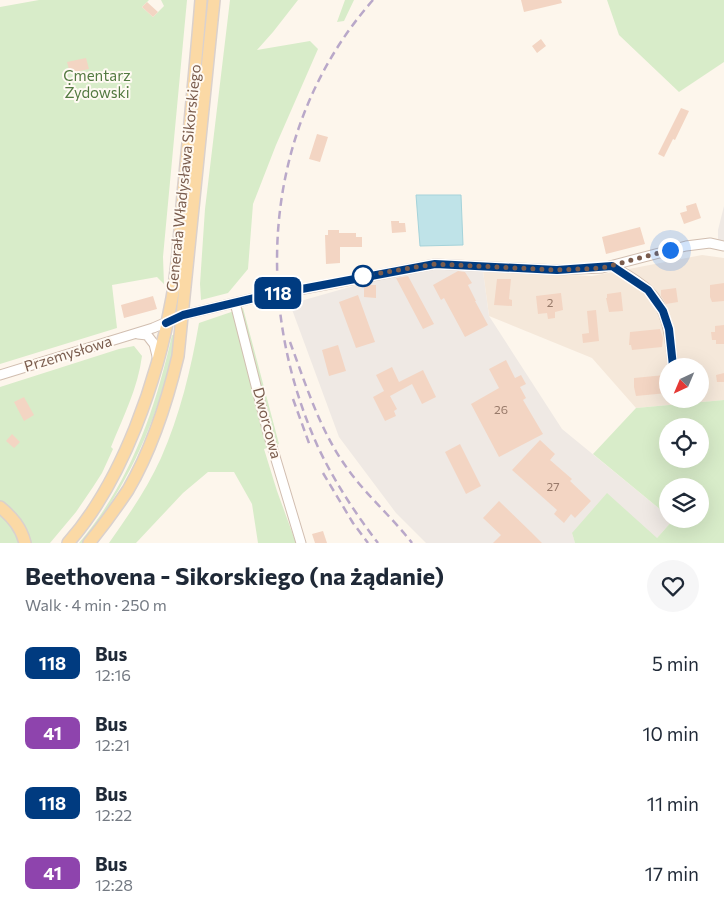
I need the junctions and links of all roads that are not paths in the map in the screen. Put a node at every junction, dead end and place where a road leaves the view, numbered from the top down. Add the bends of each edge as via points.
1 (202, 0) edge
2 (214, 0) edge
3 (724, 246) edge
4 (612, 266) junction
5 (235, 303) junction
6 (183, 315) junction
7 (166, 323) junction
8 (135, 333) junction
9 (672, 358) edge
10 (158, 361) junction
11 (0, 375) edge
12 (0, 507) edge
13 (24, 543) edge
14 (68, 543) edge
15 (89, 543) edge
16 (302, 543) edge

1 - 7 main road, Generała Władysława Sikorskiego via 173,294
2 - 6 main road, Generała Władysława Sikorskiego
3 - 4 street, Przemysłowa via 686,246
4 - 5 street, Przemysłowa, bridge via 557,270 435,264
4 - 9 street via 648,290 663,311
5 - 6 street, Przemysłowa
5 - 16 street, Dworcowa via 268,433
6 - 7 street, Przemysłowa
6 - 15 main road, Generała Władysława Sikorskiego via 168,397 141,464 114,511
7 - 8 street, Przemysłowa
7 - 10 main road, Generała Władysława Sikorskiego
8 - 10 street via 147,335 154,344
8 - 11 street, Przemysłowa
10 - 14 main road, Generała Władysława Sikorskiego via 121,461 95,507
12 - 13 main road via 19,527

